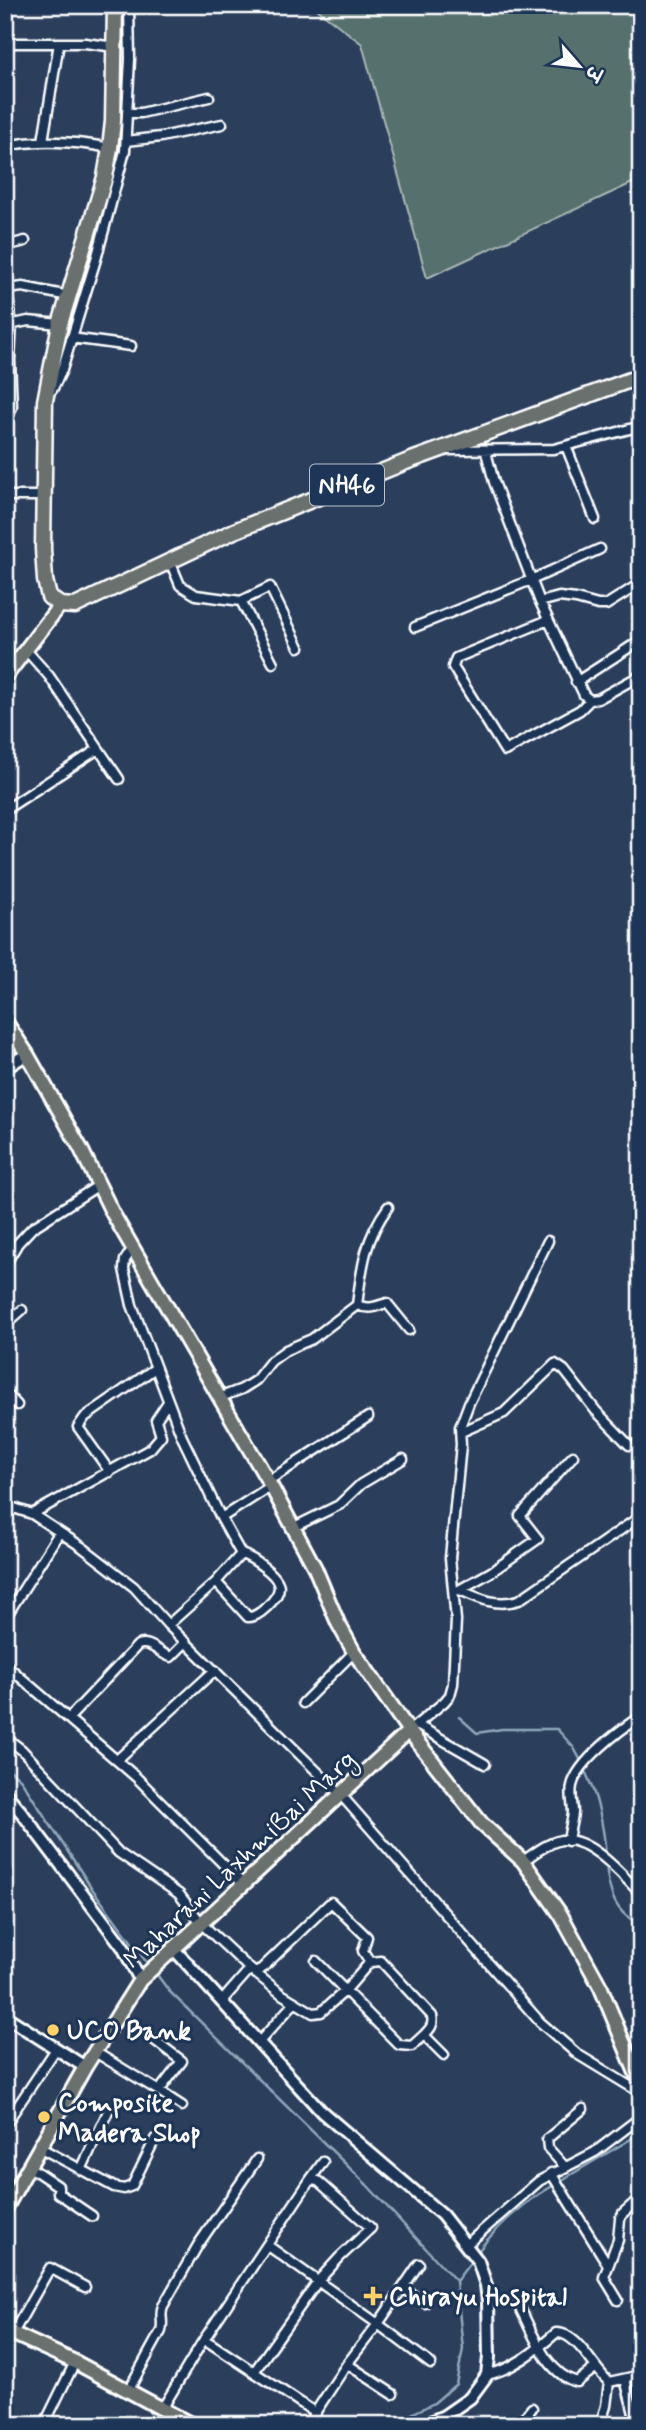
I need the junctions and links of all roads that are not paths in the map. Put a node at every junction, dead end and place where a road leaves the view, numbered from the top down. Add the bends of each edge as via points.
1 (115, 5) edge
2 (129, 5) edge
3 (5, 43) edge
4 (59, 43) junction
5 (114, 47) junction
6 (209, 97) dead end
7 (128, 113) junction
8 (222, 124) dead end
9 (43, 141) junction
10 (126, 141) junction
11 (5, 146) edge
12 (110, 148) junction
13 (25, 241) dead end
14 (5, 246) edge
15 (5, 278) edge
16 (7, 289) edge
17 (69, 296) junction
18 (60, 324) junction
19 (8, 325) edge
20 (71, 338) junction
21 (131, 346) dead end
22 (641, 376) edge
23 (45, 401) junction
24 (5, 426) edge
25 (641, 426) edge
26 (566, 446) junction
27 (438, 450) junction
28 (486, 452) junction
29 (6, 493) edge
30 (44, 496) junction
31 (594, 519) dead end
32 (600, 549) dead end
33 (170, 561) junction
34 (531, 580) junction
35 (641, 583) edge
36 (241, 601) junction
37 (540, 602) junction
38 (60, 605) junction
39 (548, 621) junction
40 (415, 627) dead end
41 (641, 640) edge
42 (299, 647) dead end
43 (25, 649) junction
44 (273, 663) dead end
45 (7, 671) edge
46 (641, 675) edge
47 (576, 682) junction
48 (590, 699) junction
49 (99, 749) junction
50 (119, 779) dead end
51 (5, 810) edge
52 (5, 1021) edge
53 (27, 1054) junction
54 (5, 1068) edge
55 (99, 1185) junction
56 (388, 1207) dead end
57 (548, 1241) dead end
58 (133, 1248) junction
59 (5, 1265) edge
60 (357, 1305) junction
61 (22, 1310) dead end
62 (5, 1325) edge
63 (409, 1330) dead end
64 (154, 1369) junction
65 (5, 1392) edge
66 (221, 1397) junction
67 (168, 1402) junction
68 (17, 1405) dead end
69 (368, 1417) dead end
70 (461, 1432) junction
71 (629, 1445) dead end
72 (573, 1456) dead end
73 (403, 1459) dead end
74 (110, 1472) junction
75 (270, 1483) junction
76 (5, 1504) edge
77 (32, 1514) junction
78 (641, 1516) edge
79 (221, 1518) junction
80 (292, 1528) junction
81 (60, 1532) junction
82 (241, 1555) junction
83 (216, 1582) junction
84 (456, 1592) junction
85 (5, 1618) edge
86 (168, 1625) junction
87 (186, 1642) junction
88 (354, 1652) junction
89 (5, 1664) edge
90 (215, 1670) junction
91 (303, 1703) dead end
92 (641, 1716) edge
93 (69, 1718) junction
94 (413, 1728) junction
95 (5, 1737) edge
96 (117, 1760) junction
97 (485, 1764) dead end
98 (5, 1793) edge
99 (341, 1795) junction
100 (568, 1841) junction
101 (523, 1861) junction
102 (244, 1885) junction
103 (640, 1891) edge
104 (202, 1924) junction
105 (169, 1952) junction
106 (316, 1962) dead end
107 (370, 1962) junction
108 (253, 1971) junction
109 (143, 1976) junction
110 (346, 1990) junction
111 (222, 2001) junction
112 (295, 2002) junction
113 (5, 2016) edge
114 (424, 2035) junction
115 (153, 2039) dead end
116 (259, 2042) junction
117 (56, 2049) junction
118 (95, 2052) junction
119 (444, 2055) dead end
120 (85, 2067) junction
121 (641, 2085) edge
122 (159, 2091) junction
123 (641, 2093) edge
124 (182, 2106) dead end
125 (110, 2108) dead end
126 (583, 2109) dead end
127 (641, 2117) edge
128 (5, 2125) edge
129 (155, 2139) dead end
130 (39, 2147) junction
131 (257, 2159) dead end
132 (323, 2162) dead end
133 (28, 2166) junction
134 (565, 2167) junction
135 (81, 2170) junction
136 (551, 2173) junction
137 (310, 2180) junction
138 (641, 2197) edge
139 (5, 2209) edge
140 (92, 2216) dead end
141 (267, 2245) junction
142 (472, 2253) junction
143 (419, 2263) dead end
144 (608, 2265) junction
145 (318, 2281) junction
146 (85, 2287) dead end
147 (403, 2288) junction
148 (618, 2300) dead end
149 (425, 2302) dead end
150 (518, 2304) dead end
151 (378, 2324) junction
152 (9, 2332) edge
153 (204, 2339) junction
154 (540, 2347) junction
155 (75, 2362) junction
156 (347, 2364) junction
157 (431, 2364) dead end
158 (595, 2368) junction
159 (254, 2372) junction
160 (487, 2375) junction
161 (641, 2375) edge
162 (625, 2379) junction
163 (609, 2382) junction
164 (128, 2391) junction
165 (393, 2394) dead end
166 (531, 2408) dead end
167 (162, 2409) junction
168 (316, 2413) junction
169 (448, 2420) edge
170 (44, 2425) edge
171 (192, 2425) edge
172 (307, 2425) edge
173 (423, 2425) edge
174 (519, 2425) edge
175 (600, 2425) edge
176 (637, 2425) edge

1 - 5 highway
2 - 7 street
3 - 4 street
4 - 5 street
4 - 9 street
5 - 12 highway
6 - 7 street
7 - 10 street
8 - 10 street
9 - 11 street
9 - 12 street
10 - 20 street
12 - 17 highway
13 - 14 street
15 - 16 street
16 - 17 street via 23,287
16 - 19 street
17 - 18 highway
18 - 19 street via 29,321
18 - 23 highway
19 - 24 street via 12,407
20 - 21 street
20 - 23 street via 62,370
22 - 27 highway, NH46
23 - 30 highway
25 - 26 street
26 - 28 street
26 - 31 street
27 - 28 street
27 - 33 highway, NH46
28 - 34 street
29 - 30 street
30 - 38 highway via 44,580 49,597
32 - 34 street
33 - 36 street via 187,591
33 - 38 highway, NH46 via 75,606
34 - 37 street
34 - 40 street
35 - 37 street via 606,605 559,597
36 - 42 street via 270,587
36 - 44 street
37 - 39 street
38 - 43 main road
39 - 47 street
39 - 48 street via 456,658 453,667 505,751 580,710
41 - 47 street
43 - 45 main road
43 - 49 street
46 - 48 street
47 - 48 street
49 - 50 street
49 - 51 street
52 - 53 main road
53 - 54 street
53 - 55 main road
55 - 58 main road
55 - 59 street via 32,1228
56 - 60 street via 373,1227
57 - 70 street via 469,1403
58 - 64 street via 125,1260 124,1276
58 - 66 main road
60 - 63 street via 373,1308 387,1303
60 - 66 street via 312,1339 271,1361 256,1380
61 - 62 street
64 - 67 street
64 - 74 street via 85,1417 78,1427
65 - 68 street
66 - 75 main road
67 - 74 street via 156,1420 161,1430 158,1441
67 - 79 street
69 - 75 street
70 - 71 street via 504,1413 555,1364
70 - 84 street via 450,1559
72 - 84 street via 520,1516 538,1539
73 - 80 street via 361,1484 339,1505
74 - 77 street
75 - 79 street
75 - 80 main road
76 - 77 street
77 - 81 street
78 - 84 street via 519,1600 497,1603
79 - 82 street
80 - 88 main road
81 - 85 street
81 - 86 street via 134,1587
82 - 83 street
82 - 83 street via 257,1560 277,1581 277,1592 262,1612 248,1617
83 - 86 street
84 - 94 street via 450,1695
86 - 87 street
87 - 90 street
87 - 93 street via 171,1657 148,1644 138,1645
88 - 91 street
88 - 94 main road
89 - 93 street
90 - 96 street
90 - 99 street
92 - 100 street via 582,1765 572,1782
93 - 96 street
94 - 97 street
94 - 99 main road, Maharani LaxhmiBai Marg
94 - 101 main road via 482,1824
95 - 104 street via 119,1853 180,1894
96 - 102 street
98 - 109 street
99 - 102 main road, Maharani LaxhmiBai Marg
99 - 123 street via 540,2022 577,2054
100 - 101 street via 547,1845
100 - 103 street via 605,1859
101 - 121 main road via 561,1915 601,1988
102 - 104 main road, Maharani LaxhmiBai Marg
104 - 105 main road, Maharani LaxhmiBai Marg
104 - 108 street
105 - 109 main road, Maharani LaxhmiBai Marg
105 - 111 street
106 - 110 street
107 - 108 street via 363,1951 367,1937 331,1902
107 - 110 street
107 - 114 street via 381,1961 432,2015 433,2022
108 - 111 street
108 - 112 street
109 - 118 main road, Maharani LaxhmiBai Marg
110 - 112 street via 317,2014
110 - 114 street via 400,2045 412,2046
111 - 116 street
112 - 116 street
113 - 117 street
114 - 119 street
115 - 122 street via 182,2061
116 - 142 street via 322,2112 442,2215
117 - 120 street
117 - 128 street
118 - 120 main road, Maharani LaxhmiBai Marg
118 - 122 street
120 - 130 main road, Maharani LaxhmiBai Marg
122 - 124 street
125 - 135 street
126 - 134 street via 547,2139 548,2148
127 - 134 street via 595,2152
129 - 135 street via 132,2186 114,2187
130 - 133 main road, Maharani LaxhmiBai Marg
130 - 135 street
131 - 164 street via 163,2306 161,2331
132 - 137 street
133 - 139 main road, Maharani LaxhmiBai Marg
133 - 140 street
134 - 136 street
136 - 142 street
136 - 144 street
137 - 141 street
137 - 145 street via 324,2185 371,2228
138 - 144 street via 620,2219
141 - 145 street
141 - 153 street
142 - 160 street via 488,2301
143 - 147 street
144 - 148 street via 604,2277
145 - 151 street
145 - 159 street
146 - 152 street via 50,2268
147 - 149 street
147 - 151 street
150 - 154 street
151 - 156 street
151 - 157 street
152 - 155 main road
153 - 159 street
153 - 167 street
154 - 158 street via 552,2366 572,2381 581,2380
154 - 158 street via 555,2333 568,2335
154 - 160 street via 506,2371
155 - 164 main road
155 - 170 street
156 - 165 street
156 - 168 street
158 - 163 street
159 - 168 street
160 - 169 street
161 - 162 street
162 - 163 street
162 - 176 street
163 - 175 street
164 - 167 main road
166 - 174 street
167 - 171 main road
168 - 172 street
169 - 173 street

